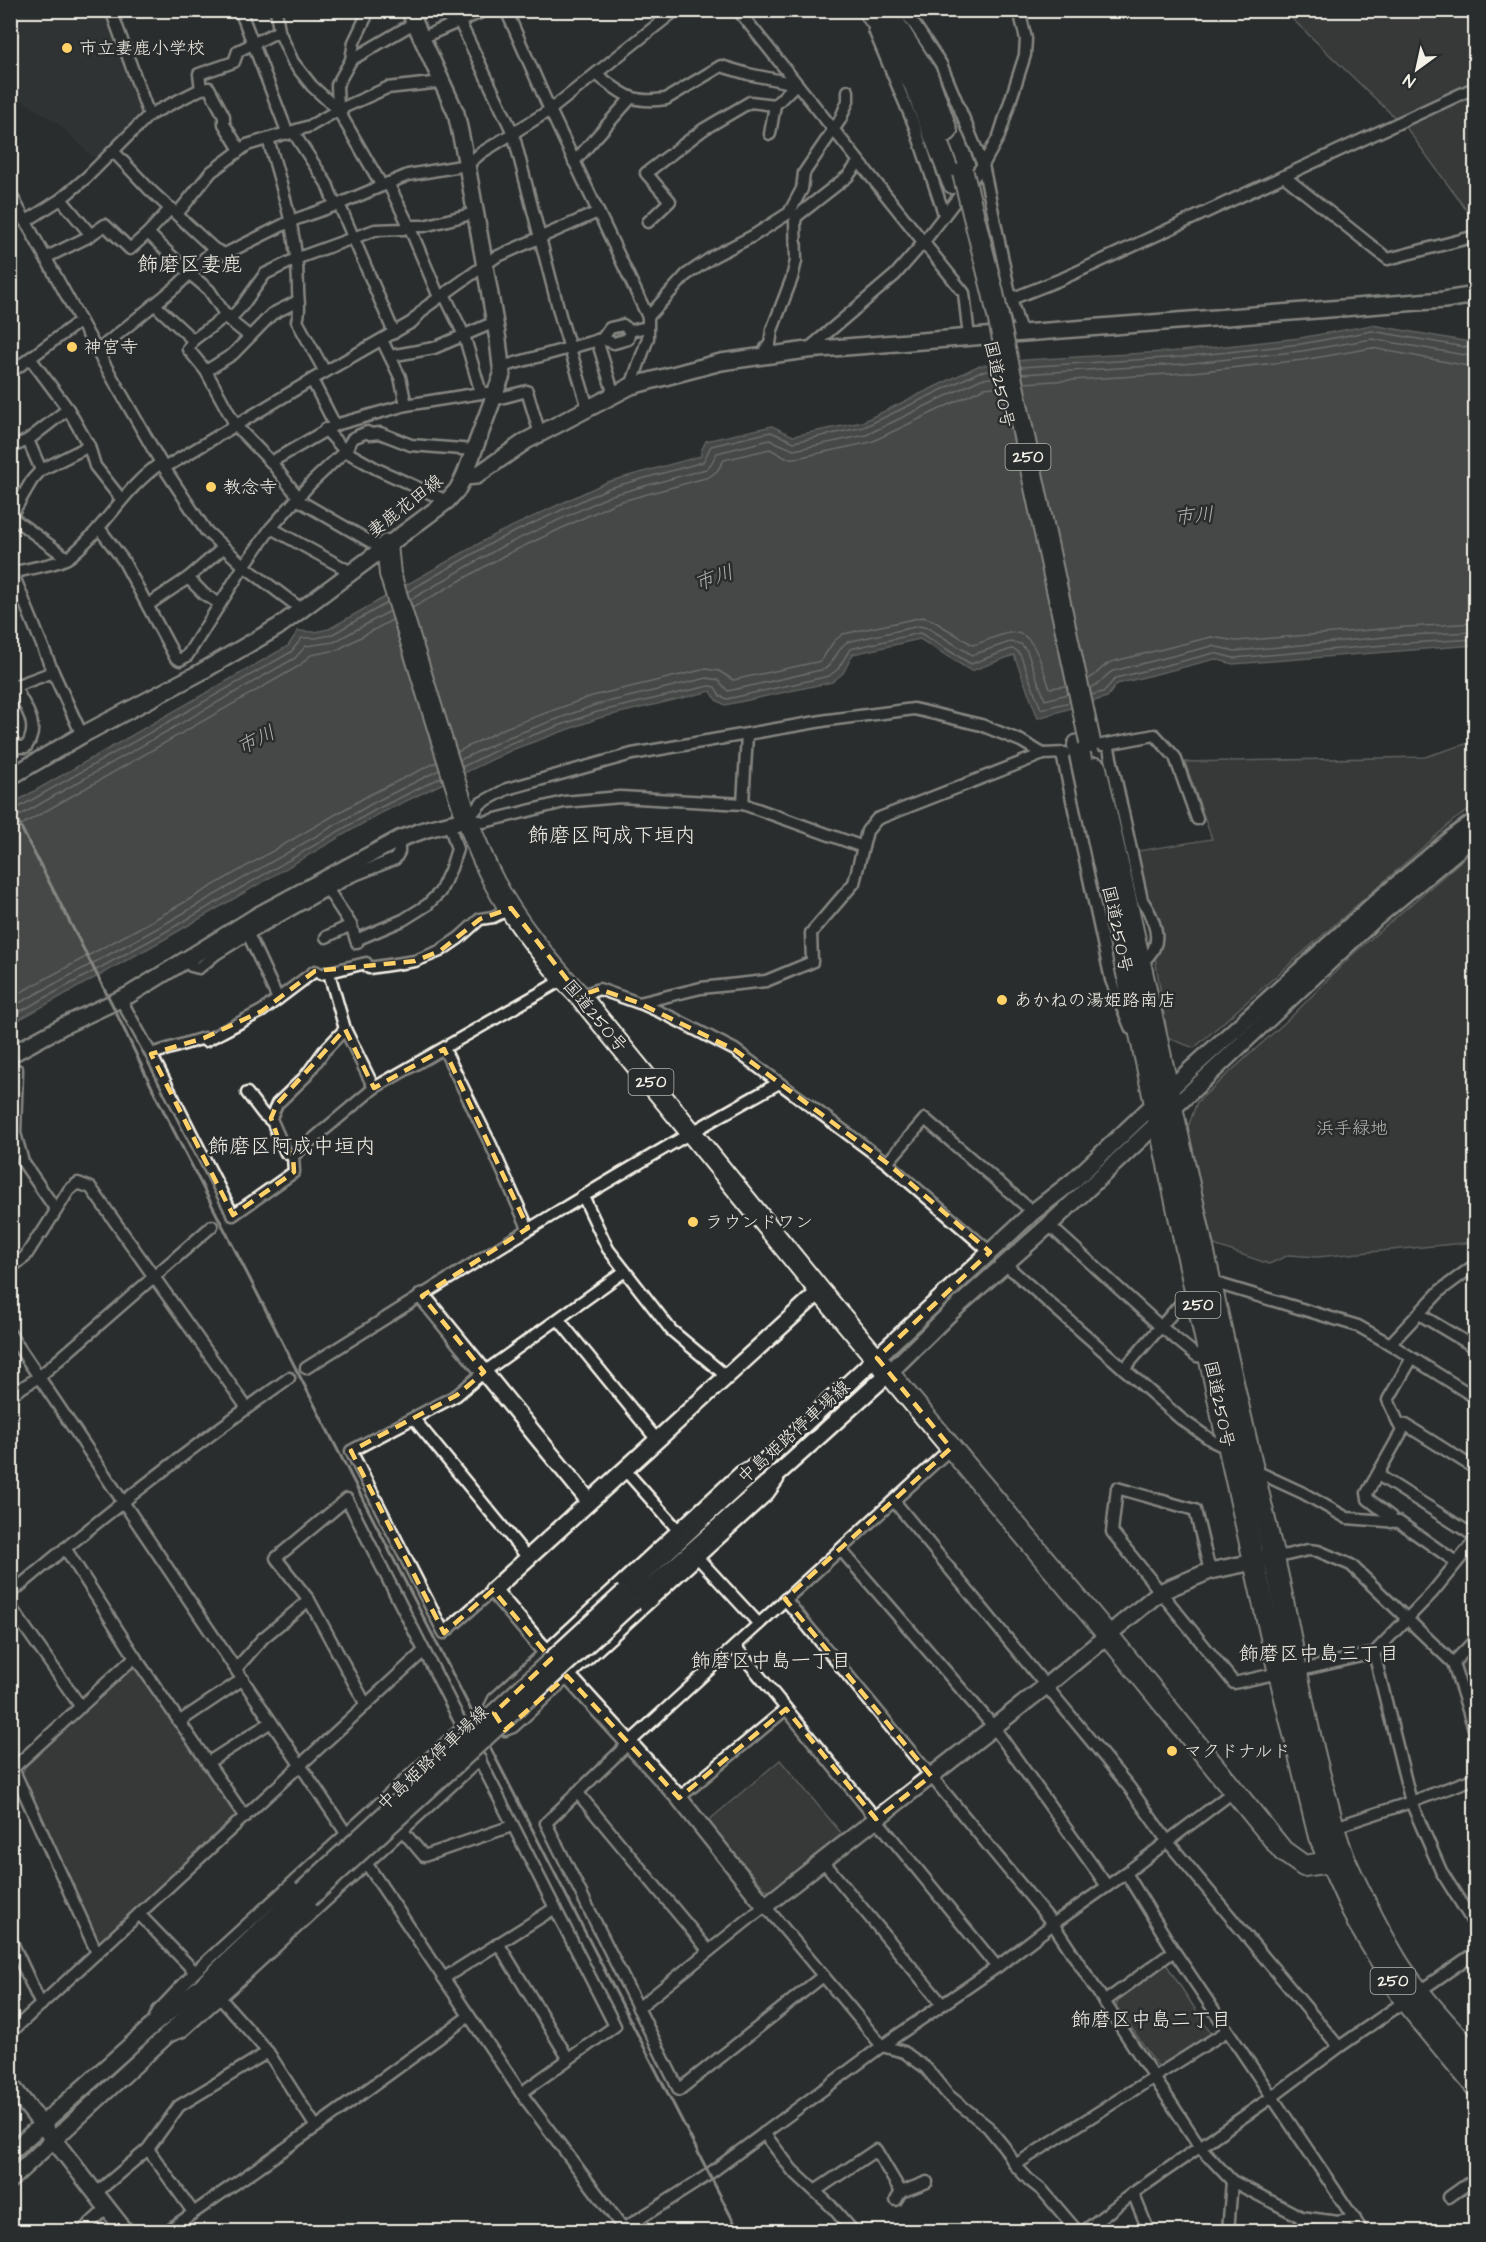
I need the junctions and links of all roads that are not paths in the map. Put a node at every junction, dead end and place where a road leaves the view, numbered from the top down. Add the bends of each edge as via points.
1 (111, 10) edge
2 (276, 10) edge
3 (367, 10) edge
4 (454, 10) edge
5 (486, 10) edge
6 (676, 10) edge
7 (738, 10) edge
8 (867, 10) edge
9 (886, 10) edge
10 (902, 10) edge
11 (1019, 10) edge
12 (243, 12) edge
13 (511, 14) edge
14 (412, 17) edge
15 (459, 22) junction
16 (279, 31) junction
17 (421, 38) junction
18 (253, 44) junction
19 (351, 60) junction
20 (596, 74) junction
21 (442, 82) junction
22 (796, 84) junction
23 (1476, 87) edge
24 (201, 88) junction
25 (848, 91) dead end
26 (630, 99) junction
27 (775, 105) junction
28 (338, 110) junction
29 (550, 110) junction
30 (149, 115) junction
31 (832, 130) junction
32 (291, 133) junction
33 (513, 133) junction
34 (770, 134) dead end
35 (268, 139) junction
36 (240, 150) junction
37 (112, 151) junction
38 (574, 162) junction
39 (858, 163) junction
40 (467, 165) junction
41 (983, 165) junction
42 (1285, 177) junction
43 (958, 178) junction
44 (385, 184) junction
45 (10, 193) edge
46 (61, 200) junction
47 (337, 205) junction
48 (174, 211) junction
49 (598, 212) junction
50 (475, 213) junction
51 (944, 214) junction
52 (24, 219) junction
53 (291, 221) junction
54 (10, 222) edge
55 (648, 222) dead end
56 (410, 226) junction
57 (148, 234) junction
58 (91, 235) junction
59 (1476, 236) edge
60 (354, 238) junction
61 (541, 238) junction
62 (923, 243) junction
63 (214, 249) junction
64 (45, 258) junction
65 (298, 258) junction
66 (484, 266) junction
67 (190, 274) junction
68 (1476, 295) edge
69 (441, 296) junction
70 (1011, 299) junction
71 (298, 301) junction
72 (154, 304) junction
73 (228, 318) junction
74 (80, 321) junction
75 (495, 322) junction
76 (647, 322) junction
77 (394, 333) junction
78 (1021, 333) junction
79 (465, 335) junction
80 (249, 336) junction
81 (969, 337) junction
82 (194, 340) junction
83 (382, 340) junction
84 (599, 340) junction
85 (570, 348) junction
86 (807, 350) junction
87 (97, 351) junction
88 (390, 356) junction
89 (764, 356) junction
90 (30, 358) junction
91 (501, 367) junction
92 (206, 371) junction
93 (325, 372) junction
94 (10, 373) edge
95 (312, 380) junction
96 (631, 386) junction
97 (490, 395) junction
98 (614, 395) junction
99 (406, 405) junction
100 (588, 408) junction
101 (68, 409) junction
102 (367, 416) junction
103 (236, 426) junction
104 (330, 427) junction
105 (370, 434) junction
106 (540, 434) junction
107 (28, 440) junction
108 (89, 446) junction
109 (10, 448) edge
110 (474, 450) junction
111 (345, 451) junction
112 (271, 462) junction
113 (163, 466) junction
114 (41, 470) junction
115 (464, 477) junction
116 (121, 499) junction
117 (298, 499) junction
118 (447, 501) junction
119 (11, 516) edge
120 (99, 528) junction
121 (271, 528) junction
122 (385, 547) junction
123 (223, 548) junction
124 (67, 558) junction
125 (244, 566) junction
126 (11, 572) edge
127 (351, 572) junction
128 (188, 578) junction
129 (220, 604) junction
130 (148, 605) junction
131 (302, 609) junction
132 (53, 672) junction
133 (13, 688) edge
134 (82, 735) junction
135 (747, 735) junction
136 (10, 741) edge
137 (1084, 747) junction
138 (1043, 754) junction
139 (10, 777) edge
140 (743, 804) junction
141 (1197, 819) dead end
142 (1476, 820) edge
143 (459, 821) junction
144 (1476, 835) edge
145 (399, 838) junction
146 (863, 847) junction
147 (1446, 850) junction
148 (328, 890) junction
149 (511, 908) junction
150 (351, 925) junction
151 (248, 934) junction
152 (326, 937) dead end
153 (188, 960) junction
154 (329, 973) junction
155 (564, 979) junction
156 (580, 996) junction
157 (278, 999) junction
158 (121, 1000) junction
159 (639, 1003) junction
160 (345, 1029) junction
161 (444, 1049) junction
162 (151, 1054) junction
163 (10, 1055) edge
164 (10, 1073) edge
165 (779, 1083) junction
166 (374, 1088) junction
167 (247, 1092) dead end
168 (1163, 1106) junction
169 (270, 1120) junction
170 (691, 1131) junction
171 (13, 1134) edge
172 (293, 1156) junction
173 (888, 1163) junction
174 (583, 1196) junction
175 (56, 1210) junction
176 (1033, 1212) junction
177 (1049, 1225) junction
178 (212, 1226) tunnel mouth
179 (528, 1228) junction
180 (990, 1252) junction
181 (1476, 1264) edge
182 (1006, 1265) junction
183 (10, 1268) edge
184 (625, 1271) junction
185 (154, 1277) junction
186 (1212, 1282) junction
187 (820, 1291) junction
188 (1196, 1295) junction
189 (422, 1296) junction
190 (1419, 1314) junction
191 (559, 1320) junction
192 (1160, 1326) junction
193 (10, 1334) edge
194 (1390, 1344) junction
195 (1476, 1348) edge
196 (1209, 1358) junction
197 (1412, 1358) junction
198 (883, 1365) junction
199 (306, 1368) tunnel mouth
200 (1124, 1369) junction
201 (484, 1372) junction
202 (726, 1376) junction
203 (39, 1377) junction
204 (289, 1378) tunnel mouth
205 (10, 1395) edge
206 (1476, 1398) edge
207 (247, 1408) junction
208 (414, 1419) junction
209 (1399, 1424) junction
210 (657, 1440) junction
211 (951, 1448) junction
212 (1229, 1449) junction
213 (776, 1452) junction
214 (793, 1460) junction
215 (1476, 1469) edge
216 (624, 1470) junction
217 (1253, 1473) junction
218 (1378, 1475) junction
219 (589, 1501) junction
220 (894, 1501) junction
221 (125, 1502) junction
222 (1391, 1522) junction
223 (678, 1530) junction
224 (1476, 1538) edge
225 (65, 1548) junction
226 (841, 1550) junction
227 (528, 1558) junction
228 (698, 1558) junction
229 (1264, 1560) junction
230 (1456, 1562) junction
231 (1210, 1571) junction
232 (493, 1590) junction
233 (1160, 1592) junction
234 (10, 1594) edge
235 (629, 1597) junction
236 (785, 1599) junction
237 (309, 1600) junction
238 (10, 1606) edge
239 (1407, 1619) junction
240 (759, 1624) junction
241 (1107, 1634) junction
242 (1476, 1639) edge
243 (735, 1646) junction
244 (545, 1651) junction
245 (424, 1652) junction
246 (1374, 1653) junction
247 (135, 1657) junction
248 (1453, 1663) junction
249 (236, 1669) junction
250 (1288, 1672) junction
251 (567, 1676) junction
252 (243, 1679) junction
253 (1046, 1686) junction
254 (366, 1705) junction
255 (81, 1707) junction
256 (786, 1709) junction
257 (179, 1722) junction
258 (271, 1722) junction
259 (993, 1726) junction
260 (463, 1727) junction
261 (1476, 1735) edge
262 (630, 1742) junction
263 (480, 1759) junction
264 (207, 1763) junction
265 (300, 1766) junction
266 (12, 1768) edge
267 (931, 1776) junction
268 (1476, 1778) edge
269 (1234, 1791) junction
270 (577, 1792) junction
271 (679, 1798) junction
272 (1411, 1802) junction
273 (245, 1817) junction
274 (876, 1819) junction
275 (512, 1826) junction
276 (1335, 1827) junction
277 (402, 1830) junction
278 (347, 1833) junction
279 (1168, 1842) junction
280 (1336, 1859) junction
281 (823, 1861) junction
282 (368, 1863) junction
283 (1126, 1874) junction
284 (1107, 1886) junction
285 (306, 1894) junction
286 (765, 1906) junction
287 (555, 1908) junction
288 (140, 1914) junction
289 (1053, 1924) junction
290 (1476, 1927) edge
291 (10, 1938) edge
292 (498, 1943) junction
293 (709, 1951) junction
294 (1174, 1951) junction
295 (1476, 1952) edge
296 (97, 1953) junction
297 (997, 1967) junction
298 (195, 1972) junction
299 (823, 1976) junction
300 (444, 1978) junction
301 (1412, 1996) junction
302 (220, 1998) junction
303 (1104, 2002) junction
304 (942, 2004) junction
305 (41, 2005) junction
306 (638, 2008) junction
307 (469, 2016) junction
308 (151, 2026) junction
309 (1227, 2031) junction
310 (10, 2033) edge
311 (164, 2038) junction
312 (882, 2046) junction
313 (1339, 2047) junction
314 (268, 2052) junction
315 (568, 2058) junction
316 (1476, 2058) edge
317 (1154, 2077) junction
318 (10, 2084) edge
319 (1476, 2087) edge
320 (521, 2093) junction
321 (1272, 2097) junction
322 (41, 2125) junction
323 (316, 2127) junction
324 (764, 2133) junction
325 (54, 2141) junction
326 (1200, 2147) junction
327 (148, 2149) junction
328 (10, 2153) edge
329 (1015, 2164) junction
330 (10, 2180) edge
331 (1232, 2181) junction
332 (927, 2182) dead end
333 (1476, 2189) edge
334 (815, 2192) junction
335 (96, 2193) junction
336 (1133, 2193) junction
337 (1449, 2197) dead end
338 (107, 2208) junction
339 (193, 2212) junction
340 (1301, 2217) junction
341 (1355, 2219) junction
342 (623, 2230) edge
343 (81, 2232) edge
344 (126, 2232) edge
345 (166, 2232) edge
346 (854, 2232) edge
347 (1081, 2232) edge
348 (1149, 2232) edge
349 (1228, 2232) edge
350 (1304, 2232) edge
351 (1363, 2232) edge

1 - 30 street
2 - 16 street
3 - 19 street
4 - 15 street
5 - 15 street
6 - 20 street
7 - 22 street
8 - 43 highway, 国道250号 / 250 via 891,42 915,86
8 - 51 street via 915,127
9 - 43 highway, 国道250号 / 250 via 927,75
10 - 41 street via 941,64
11 - 41 street via 1026,39 1025,55 999,136
12 - 18 street
13 - 29 street
14 - 17 street, 妻鹿花田線
14 - 19 street
15 - 17 street
15 - 33 street
16 - 18 street
16 - 28 street via 293,62
17 - 21 street, 妻鹿花田線
18 - 24 street via 238,51 234,62 199,74
18 - 32 street
19 - 28 street via 337,85
20 - 26 street
20 - 29 street
21 - 28 street via 387,88
21 - 40 street, 妻鹿花田線 via 456,113
22 - 26 street via 721,66 666,99
22 - 27 street
22 - 31 street
23 - 42 street
24 - 30 street
24 - 36 street via 209,88
25 - 31 street via 845,109
26 - 38 street
27 - 34 street
27 - 55 street via 750,102 704,129 646,173 670,201
28 - 32 street
28 - 44 street
29 - 33 street
29 - 38 street
30 - 37 street
31 - 39 street
31 - 76 street via 804,173 802,189 789,213 686,275
32 - 35 street
32 - 47 street
33 - 40 street
33 - 61 street
35 - 36 street
35 - 53 street
36 - 48 street via 211,172
37 - 46 street
37 - 48 street
38 - 49 street
39 - 62 street
39 - 89 street via 848,176 797,216 794,270
40 - 44 street via 408,175
40 - 50 street, 妻鹿花田線
41 - 51 street
41 - 70 street
42 - 59 street via 1388,259
42 - 70 street
43 - 137 highway, 国道250号 / 250
44 - 47 street
44 - 56 street
45 - 52 street
46 - 52 street
46 - 58 street
47 - 53 street
47 - 60 street
48 - 57 street
48 - 63 street
49 - 61 street
49 - 76 street
50 - 56 street
50 - 66 street, 妻鹿花田線
51 - 62 street
52 - 54 street
52 - 64 street
53 - 63 street via 225,254
53 - 65 street
56 - 60 street via 375,230
56 - 69 street
57 - 58 street via 130,249 105,225
57 - 67 street
58 - 64 street
60 - 65 street
60 - 77 street
61 - 66 street
61 - 85 street
62 - 81 street via 964,293
62 - 86 street via 895,274
63 - 67 street
64 - 74 street
65 - 71 street
65 - 73 street via 265,274
66 - 69 street
66 - 75 street, 妻鹿花田線
67 - 72 street
67 - 73 street via 209,290
68 - 78 street
69 - 77 street
69 - 79 street
70 - 78 street
71 - 80 street via 272,314
71 - 93 street via 297,321
72 - 82 street
72 - 87 street
73 - 80 street
73 - 82 street
74 - 87 street
74 - 90 street
75 - 79 street
75 - 91 street, 妻鹿花田線
76 - 84 street via 630,331 623,325 610,328
76 - 96 street via 648,338
77 - 83 street
78 - 81 street
79 - 88 street via 434,348
79 - 97 street
80 - 92 street via 233,354
81 - 86 street
82 - 92 street via 188,349
83 - 88 street
83 - 93 street
84 - 85 street
84 - 98 street
85 - 91 street
85 - 100 street
86 - 89 street
87 - 113 street
88 - 99 street
89 - 96 street via 721,362
90 - 94 street
90 - 101 street
91 - 97 street, 妻鹿花田線 via 502,375
92 - 103 street
93 - 95 street
95 - 103 street
95 - 104 street
96 - 98 street
97 - 99 street
97 - 106 street via 527,391
97 - 110 street, 妻鹿花田線
98 - 100 street
99 - 102 street
100 - 106 street
101 - 107 street
101 - 108 street
102 - 104 street
102 - 105 street
103 - 112 street
103 - 113 street
104 - 111 street
104 - 112 street
105 - 110 street via 381,433 411,445
105 - 111 street via 353,438
106 - 115 street via 476,476
107 - 109 street
107 - 114 street
108 - 114 street
108 - 116 street via 95,466
110 - 115 street, 妻鹿花田線
111 - 117 street
111 - 118 street
112 - 117 street
113 - 116 street via 147,472
113 - 123 street via 206,531
114 - 119 street
115 - 118 street, 妻鹿花田線
116 - 120 street
117 - 121 street
117 - 122 street
118 - 122 street, 妻鹿花田線
119 - 124 street
120 - 124 street
120 - 130 street via 123,560
121 - 125 street
121 - 127 street
122 - 127 street, 妻鹿花田線
122 - 143 highway, 国道250号 / 250 via 456,787
123 - 125 street
123 - 128 street
124 - 126 street
125 - 129 street
125 - 131 street
126 - 132 street
127 - 131 street, 妻鹿花田線
128 - 129 street
128 - 130 street
129 - 130 street via 187,656 180,660
131 - 134 street, 妻鹿花田線 via 201,672
132 - 133 street
132 - 134 street
133 - 136 street via 33,726 34,737 27,747
134 - 139 street, 妻鹿花田線
135 - 138 street via 914,709 981,725
135 - 140 street
135 - 143 street via 633,754 507,789
137 - 138 street
137 - 141 street via 1155,735 1174,756
137 - 168 highway, 国道250号 / 250 via 1142,1044
137 - 168 highway, 国道250号 / 250 via 1142,963
138 - 146 street via 877,819 867,831
140 - 143 street via 621,797 564,802 484,822
140 - 146 street
142 - 147 street
143 - 145 street
143 - 149 highway, 国道250号 / 250
143 - 150 street via 452,868 440,892 427,905 357,942
144 - 147 street
145 - 148 street via 395,859
145 - 153 street via 260,914
146 - 159 street via 854,882 811,933 812,962 766,981 701,987
147 - 168 street
148 - 150 street
148 - 151 street
149 - 154 street via 480,919 440,951 415,961 369,968 366,963
149 - 155 highway, 国道250号 / 250
150 - 152 street
151 - 153 street via 200,968 191,966
151 - 157 street
153 - 158 street
154 - 157 street via 315,972
154 - 160 street
155 - 156 highway, 国道250号 / 250
155 - 161 street
156 - 159 street via 599,989
156 - 170 highway, 国道250号 / 250
157 - 162 street via 206,1041 204,1038
158 - 162 street
158 - 163 street
159 - 165 street via 735,1050
160 - 166 street
160 - 169 street via 277,1104
161 - 166 street
161 - 179 street
162 - 172 street via 233,1215 294,1172
164 - 171 street via 17,1070
165 - 170 street
165 - 173 street
166 - 172 street
167 - 169 street
168 - 176 street
168 - 177 street
168 - 186 highway, 国道250号 / 250
168 - 188 highway, 国道250号 / 250
169 - 172 street via 286,1153
170 - 174 street
170 - 187 highway, 国道250号 / 250
171 - 175 street via 24,1162
173 - 176 street via 925,1119
173 - 180 street
174 - 179 street
174 - 184 street via 608,1249
175 - 183 street via 25,1257
175 - 185 street via 78,1183 91,1188
176 - 180 street
177 - 182 street
177 - 192 street
178 - 185 street
179 - 189 street
180 - 198 street
181 - 190 street via 1450,1282
182 - 198 street
182 - 200 street
184 - 191 street
184 - 202 street via 670,1329
185 - 203 street
185 - 207 street
186 - 194 street via 1358,1326
186 - 217 highway, 国道250号 / 250
187 - 198 highway, 国道250号 / 250
187 - 202 street
188 - 192 street via 1183,1301
188 - 196 highway, 国道250号 / 250
189 - 199 street
189 - 201 street
190 - 194 street
190 - 195 street
191 - 201 street
191 - 210 street
192 - 196 street via 1197,1356
192 - 200 street
193 - 203 street
194 - 197 street
196 - 212 highway, 国道250号 / 250
197 - 206 street
197 - 209 street via 1388,1400
198 - 211 highway, 国道250号 / 250
198 - 213 street, 中島姫路停車場線
198 - 214 street, 中島姫路停車場線
200 - 212 street via 1181,1419
201 - 208 street via 456,1395
201 - 219 street
202 - 210 street
203 - 205 street
203 - 221 street
204 - 207 street
207 - 221 street
208 - 227 street
208 - 232 street via 351,1450 444,1633
209 - 215 street
209 - 218 street via 1402,1431
210 - 216 street
211 - 220 street
211 - 241 highway, 国道250号 / 250
212 - 229 highway, 国道250号 / 250
213 - 223 street via 740,1472
213 - 235 street, 中島姫路停車場線
214 - 228 street via 768,1494
214 - 235 street, 中島姫路停車場線
216 - 219 street
216 - 223 street
217 - 222 street via 1271,1478 1347,1518
217 - 229 highway, 国道250号 / 250
218 - 222 street via 1367,1493 1368,1499 1391,1517
218 - 224 street
219 - 227 street
220 - 226 street
220 - 253 street
221 - 225 street
221 - 249 street
222 - 230 street via 1399,1522
223 - 244 street
224 - 230 street
225 - 234 street
225 - 247 street
226 - 236 street
226 - 259 street
227 - 232 street
228 - 240 street
228 - 251 street
229 - 231 street
229 - 239 street via 1318,1551 1351,1565
229 - 250 highway, 国道250号 / 250
230 - 239 street
231 - 233 street
231 - 233 street via 1195,1510 1117,1488 1112,1533
232 - 244 street
233 - 241 street
233 - 250 street via 1234,1683
235 - 285 street, 中島姫路停車場線, bridge
236 - 240 street
236 - 267 street
237 - 245 street via 276,1558 347,1498
237 - 249 street via 263,1638
237 - 254 street
238 - 255 street
239 - 246 street
239 - 248 street
240 - 243 street
241 - 253 street
241 - 269 highway, 国道250号 / 250
242 - 248 street
243 - 256 street
243 - 262 street
244 - 251 street
244 - 251 street via 494,1699 490,1707 505,1730
245 - 254 street
245 - 260 street
246 - 250 street
246 - 272 street
247 - 255 street
247 - 257 street
248 - 261 street
249 - 252 street
250 - 276 highway, 国道250号 / 250
250 - 280 highway, 国道250号 / 250 via 1319,1837
251 - 262 street
252 - 257 street
252 - 258 street
253 - 259 street
253 - 279 street via 1129,1787
254 - 265 street
255 - 266 street
256 - 271 street
256 - 274 street
257 - 264 street
258 - 264 street
258 - 265 street
259 - 267 street
259 - 284 street
260 - 263 street
260 - 278 street
262 - 270 street
262 - 271 street
263 - 275 street
263 - 277 street
264 - 273 street
265 - 273 street
265 - 278 street
266 - 296 street
267 - 274 street
267 - 289 street
268 - 272 street
269 - 279 street
269 - 280 highway, 国道250号 / 250 via 1283,1851 1304,1866
270 - 293 street
270 - 306 street via 546,1823
271 - 286 street
272 - 276 street
272 - 290 street via 1440,1871
273 - 288 street
274 - 281 street
274 - 297 street
275 - 277 street via 424,1856
275 - 287 street
276 - 280 highway, 国道250号 / 250
277 - 282 street
278 - 282 street
278 - 298 street
279 - 283 street
279 - 313 street
280 - 301 highway, 国道250号 / 250 via 1400,1964
281 - 286 street
281 - 304 street
282 - 300 street
282 - 302 street
283 - 284 street
283 - 294 street
284 - 289 street
285 - 308 street, 中島姫路停車場線
285 - 311 street, 中島姫路停車場線
286 - 293 street
286 - 299 street
287 - 292 street
287 - 315 street via 615,2025
288 - 296 street
288 - 298 street
289 - 297 street
289 - 303 street
291 - 305 street
292 - 300 street
292 - 315 street
293 - 306 street
294 - 303 street
294 - 309 street
295 - 301 street
296 - 305 street
297 - 304 street
298 - 308 street via 158,2011
299 - 306 street via 679,2090
299 - 312 street
300 - 307 street
301 - 313 street
301 - 316 highway, 国道250号 / 250
301 - 319 highway, 国道250号 / 250
302 - 311 street via 183,2031
302 - 314 street
303 - 317 street
304 - 312 street
305 - 310 street
307 - 320 street
307 - 323 street
308 - 322 street, 中島姫路停車場線
309 - 317 street
309 - 321 street
311 - 325 street, 中島姫路停車場線
312 - 324 street
312 - 329 street via 904,2052 926,2068 948,2095 988,2127
313 - 321 street
314 - 323 street
314 - 327 street via 179,2106
315 - 320 street
317 - 326 street
317 - 329 street
318 - 322 street
320 - 342 street
321 - 326 street
321 - 341 street
322 - 325 street
322 - 328 street, 中島姫路停車場線
323 - 339 street
324 - 334 street via 792,2170
324 - 342 street
325 - 330 street, 中島姫路停車場線
325 - 335 street
326 - 331 street
326 - 336 street
327 - 335 street
327 - 339 street
329 - 347 street
331 - 340 street
331 - 349 street
332 - 334 street via 898,2196 876,2150
333 - 337 street via 1470,2182
334 - 346 street
335 - 338 street
336 - 347 street
336 - 348 street
338 - 343 street
338 - 344 street
339 - 345 street
340 - 341 street via 1338,2222
340 - 350 street
341 - 351 street

